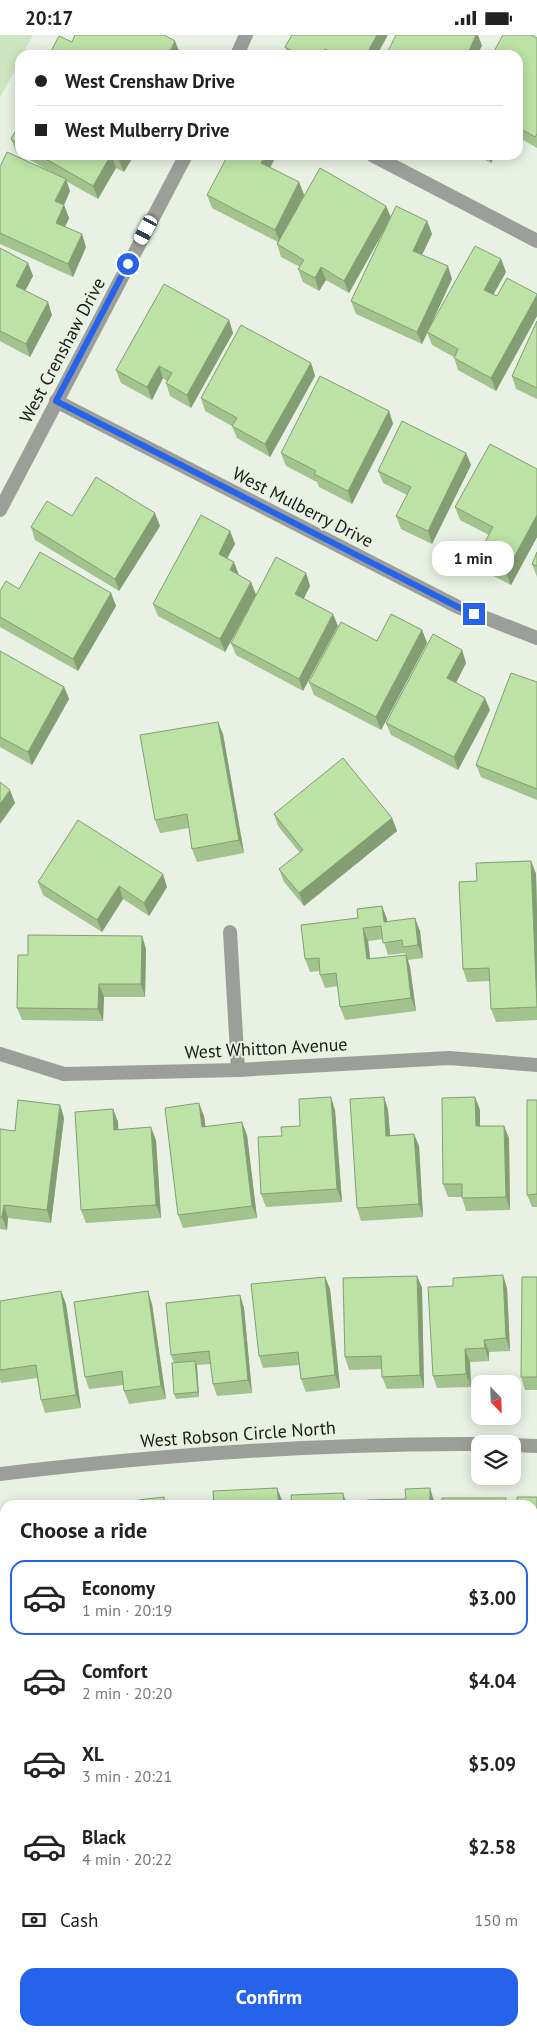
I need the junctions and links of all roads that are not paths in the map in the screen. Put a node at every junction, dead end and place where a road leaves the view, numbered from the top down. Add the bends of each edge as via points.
1 (246, 35) edge
2 (239, 50) edge
3 (183, 160) edge
4 (382, 160) edge
5 (537, 241) edge
6 (56, 401) junction
7 (0, 510) edge
8 (537, 638) edge
9 (230, 932) dead end
10 (0, 1054) edge
11 (537, 1065) edge
12 (238, 1069) junction
13 (471, 1444) edge
14 (521, 1445) edge
15 (537, 1446) edge
16 (0, 1475) edge

1 - 2 street
3 - 6 street, West Crenshaw Drive
4 - 5 street
6 - 7 street, West Crenshaw Drive
6 - 8 street, West Mulberry Drive via 458,607
9 - 12 street
10 - 12 street, West Whitton Avenue via 64,1074
11 - 12 street, West Whitton Avenue via 449,1058
13 - 16 street, West Robson Circle North via 310,1447 107,1461
14 - 15 street

